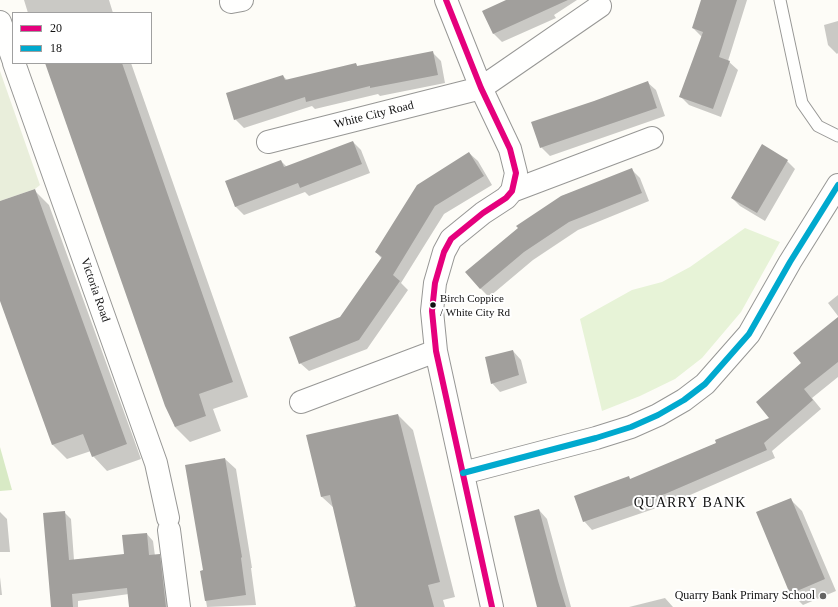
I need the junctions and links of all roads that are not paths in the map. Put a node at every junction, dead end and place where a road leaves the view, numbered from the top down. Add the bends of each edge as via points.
1 (446, 0) edge
2 (780, 0) edge
3 (600, 6) dead end
4 (0, 22) edge
5 (12, 56) edge
6 (14, 64) edge
7 (481, 88) junction
8 (838, 136) edge
9 (652, 138) dead end
10 (268, 142) dead end
11 (838, 185) edge
12 (512, 191) junction
13 (436, 351) junction
14 (301, 402) dead end
15 (463, 473) junction
16 (179, 607) edge
17 (492, 607) edge

1 - 7 street
2 - 8 lane via 802,103 818,126
3 - 7 street, White City Road
4 - 5 street
6 - 16 street, Victoria Road via 156,463 169,524
7 - 10 street, White City Road
7 - 12 street via 510,149 516,173
9 - 12 street
11 - 15 street via 749,334 704,384 684,400 631,427
12 - 13 street via 451,239 444,252 435,283 432,311
13 - 14 street
13 - 15 street
15 - 17 street

